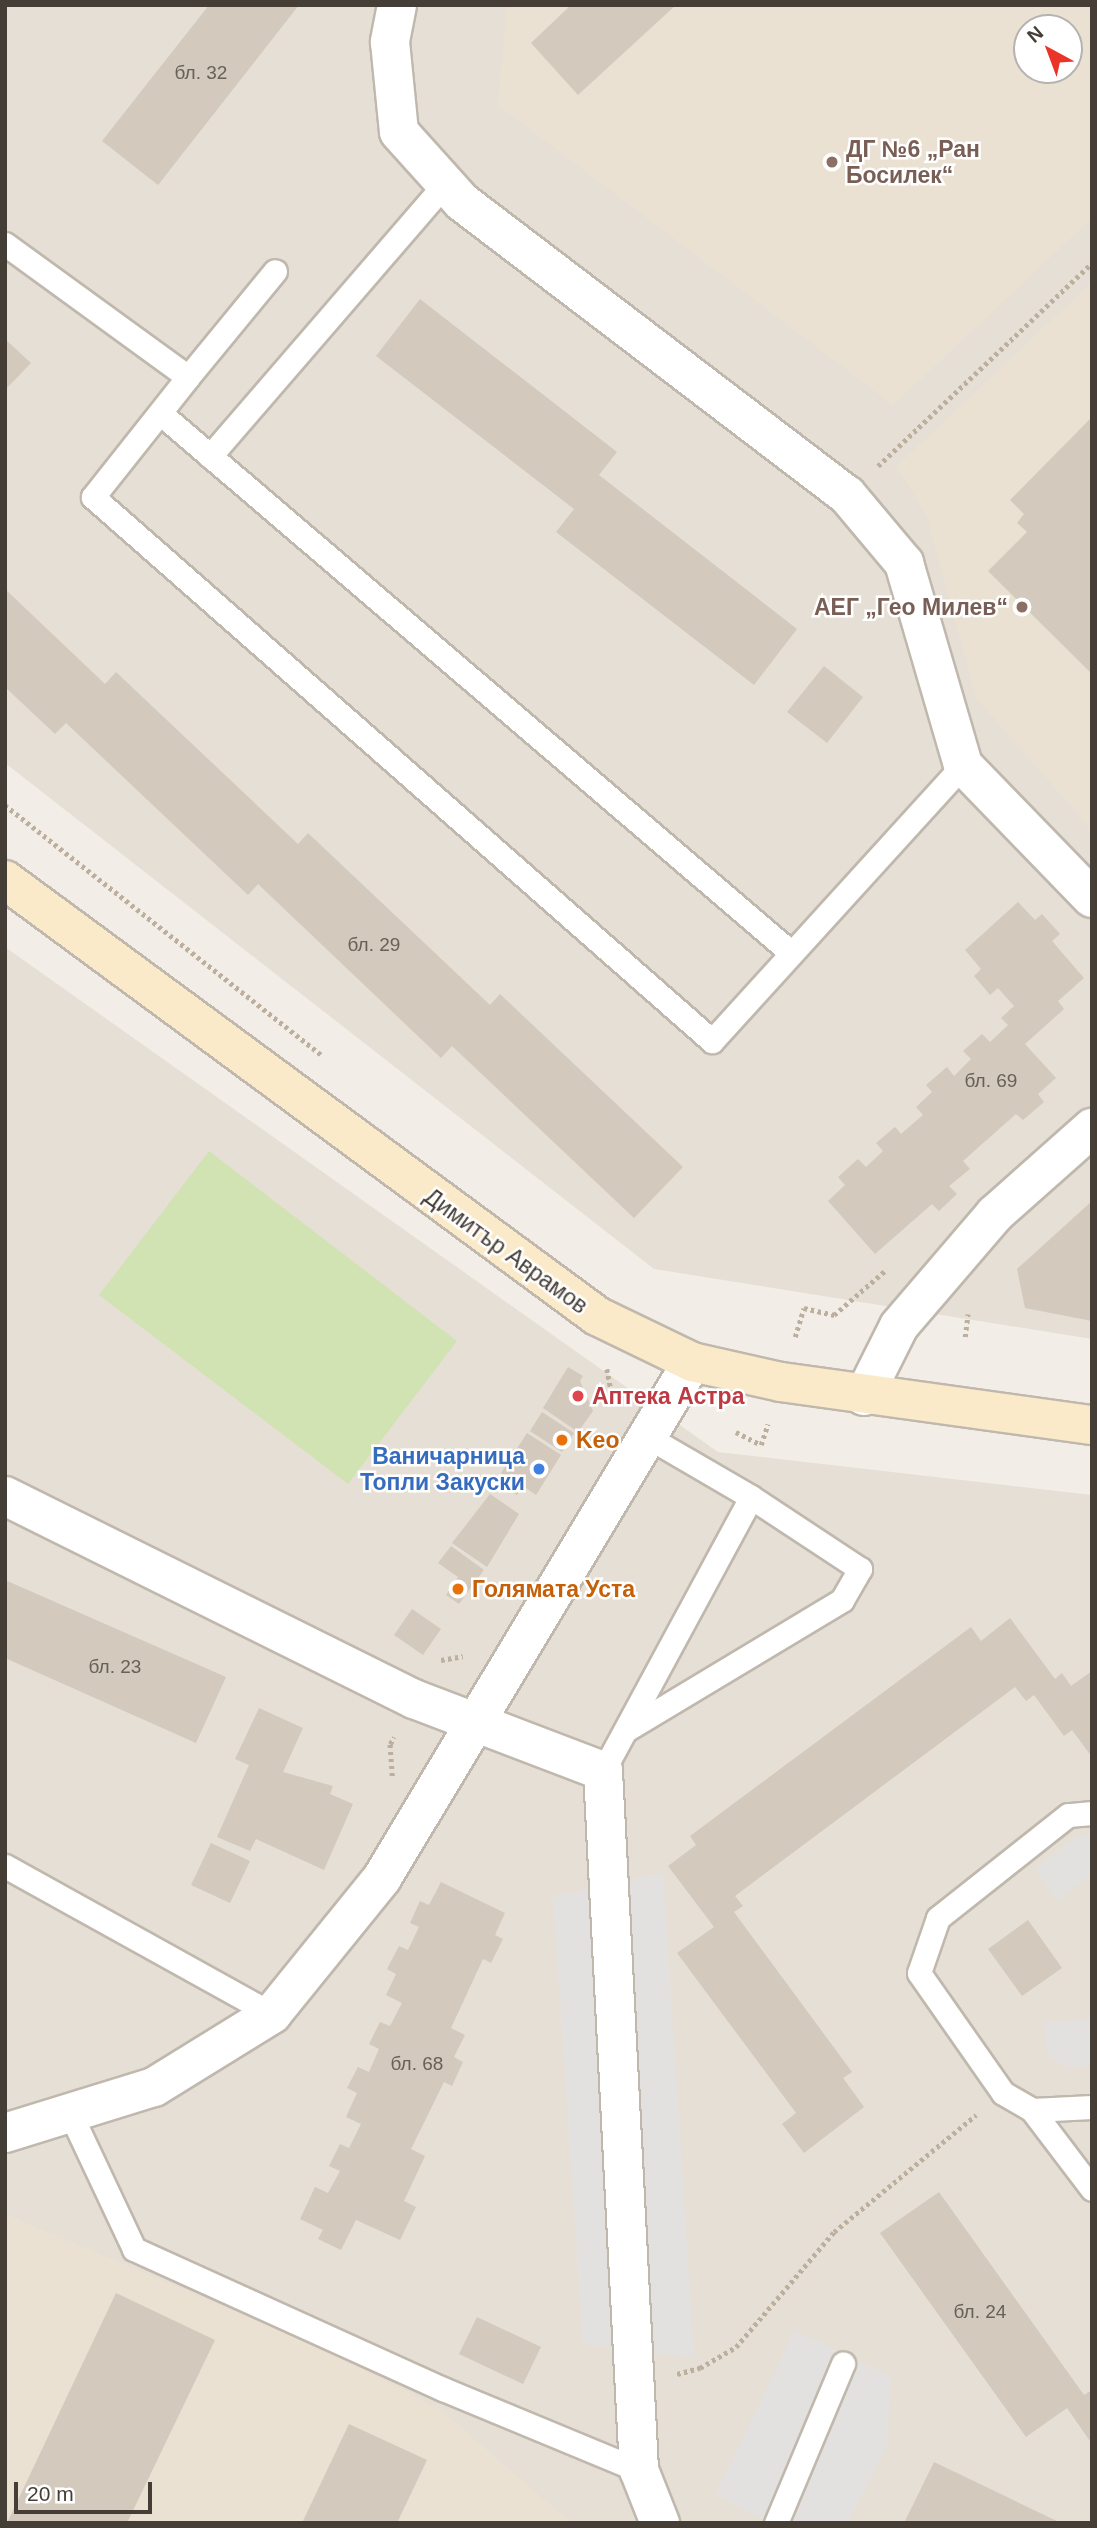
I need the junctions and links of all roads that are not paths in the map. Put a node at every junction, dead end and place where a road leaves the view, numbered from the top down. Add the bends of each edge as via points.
1 (397, 5) edge
2 (445, 184) junction
3 (5, 244) edge
4 (275, 271) dead end
5 (188, 377) junction
6 (160, 413) junction
7 (210, 456) junction
8 (963, 765) junction
9 (5, 880) edge
10 (1092, 898) edge
11 (789, 951) junction
12 (1092, 1128) edge
13 (692, 1362) junction
14 (864, 1396) junction
15 (1092, 1425) edge
16 (648, 1437) junction
17 (5, 1496) edge
18 (751, 1497) junction
19 (473, 1723) junction
20 (626, 1730) junction
21 (603, 1771) junction
22 (1092, 1813) edge
23 (5, 1866) edge
24 (272, 2014) junction
25 (1092, 2107) edge
26 (1032, 2110) junction
27 (71, 2115) junction
28 (5, 2133) edge
29 (1092, 2189) edge
30 (843, 2364) dead end
31 (639, 2470) junction
32 (660, 2523) edge
33 (776, 2523) edge

1 - 2 street via 390,42 399,132
2 - 7 lane
2 - 8 street via 461,202 847,495 904,563
3 - 5 lane
4 - 5 lane
5 - 6 lane
6 - 7 lane
6 - 11 lane via 93,496 712,1041
7 - 11 lane
8 - 10 street
8 - 11 lane
9 - 13 street, Димитър Аврамов via 597,1316
12 - 14 street via 995,1214 899,1326
13 - 14 street, Димитър Аврамов
13 - 16 street
14 - 15 street, Димитър Аврамов
16 - 18 lane
16 - 19 street
17 - 19 street via 414,1699
18 - 20 lane
18 - 20 lane via 860,1569 842,1600
19 - 21 street
19 - 24 street via 382,1878
20 - 21 lane
21 - 31 street
22 - 26 lane via 1068,1815 939,1918 919,1973 1003,2093
23 - 24 lane
24 - 27 street via 154,2087
25 - 26 lane
26 - 29 lane
27 - 28 street
27 - 31 lane via 134,2249 443,2389
30 - 33 lane
31 - 32 street

